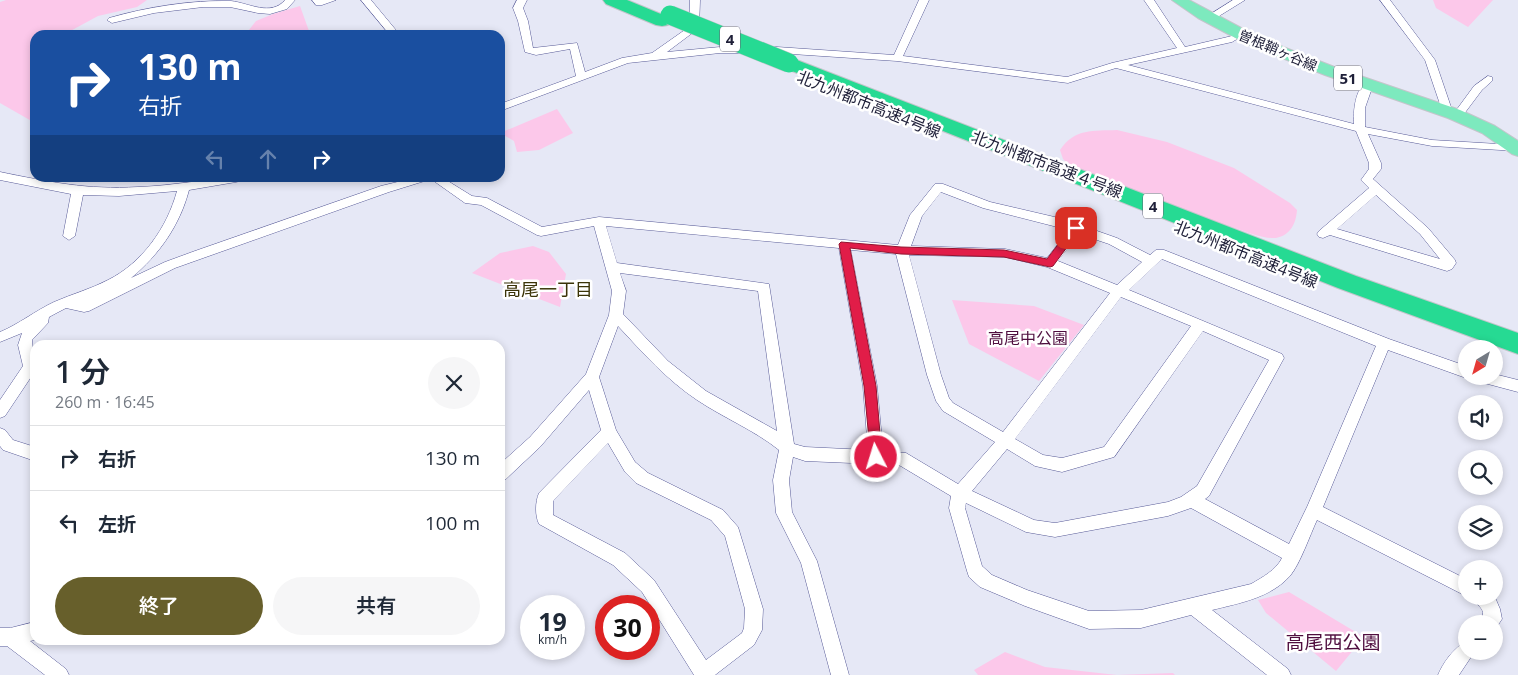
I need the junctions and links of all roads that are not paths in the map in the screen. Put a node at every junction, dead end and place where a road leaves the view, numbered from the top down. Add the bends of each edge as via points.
1 (290, 0) edge
2 (317, 0) edge
3 (331, 0) edge
4 (366, 0) edge
5 (522, 0) edge
6 (612, 0) edge
7 (634, 0) edge
8 (694, 0) edge
9 (924, 0) edge
10 (1149, 0) edge
11 (1179, 0) edge
12 (1240, 0) edge
13 (1385, 0) edge
14 (666, 18) junction
15 (1208, 19) junction
16 (112, 20) dead end
17 (391, 30) edge
18 (1232, 39) dead end
19 (1182, 50) junction
20 (655, 56) junction
21 (897, 58) junction
22 (1116, 65) junction
23 (785, 66) junction
24 (581, 76) junction
25 (1488, 79) dead end
26 (1368, 85) junction
27 (505, 106) edge
28 (1453, 114) junction
29 (1360, 129) junction
30 (1516, 149) edge
31 (0, 176) edge
32 (30, 182) edge
33 (31, 182) edge
34 (215, 182) edge
35 (411, 182) edge
36 (442, 182) edge
37 (184, 188) junction
38 (1376, 190) junction
39 (78, 191) junction
40 (600, 221) junction
41 (1076, 228) junction
42 (69, 236) dead end
43 (844, 244) junction
44 (901, 250) junction
45 (1152, 262) junction
46 (1050, 263) junction
47 (613, 267) junction
48 (1119, 291) junction
49 (59, 306) junction
50 (616, 315) junction
51 (1200, 324) junction
52 (0, 337) edge
53 (1468, 340) edge
54 (1384, 343) junction
55 (1518, 344) edge
56 (1503, 353) edge
57 (1518, 358) edge
58 (1458, 369) edge
59 (592, 377) junction
60 (1503, 382) edge
61 (1518, 386) edge
62 (0, 412) edge
63 (609, 432) junction
64 (0, 434) edge
65 (1004, 441) junction
66 (788, 448) junction
67 (30, 452) edge
68 (876, 457) junction
69 (505, 469) edge
70 (960, 493) junction
71 (1192, 500) junction
72 (1314, 510) junction
73 (1291, 554) junction
74 (1458, 584) edge
75 (1195, 607) junction
76 (30, 632) edge
77 (5, 637) edge
78 (1459, 660) edge
79 (704, 674) edge
80 (60, 675) edge
81 (840, 675) edge
82 (1282, 675) edge
83 (1447, 675) edge

1 - 16 street via 279,9 267,12 230,4 127,15
2 - 3 street via 318,3
4 - 17 street
5 - 24 street via 518,8 528,50 536,52 574,45
6 - 14 highway, 北九州都市高速4号線 / 4
7 - 14 highway, 4
8 - 20 street via 694,28
9 - 21 street
10 - 19 street
11 - 15 main road, 曽根鞘ヶ谷線 / 51
12 - 15 street
13 - 28 street via 1430,60
14 - 23 highway, 北九州都市高速4号線 / 4
15 - 26 main road, 曽根鞘ヶ谷線 / 51 via 1299,61
18 - 19 street
19 - 22 street
20 - 21 street via 720,50 777,50
20 - 24 street via 626,60
21 - 22 street via 1068,80
22 - 29 street
23 - 53 highway, 北九州都市高速4号線 / 4
23 - 55 highway, 北九州都市高速４号線 / 4 via 1347,282
24 - 27 street
25 - 28 street
26 - 28 main road, 曽根鞘ヶ谷線 / 51
26 - 29 street via 1359,104
28 - 30 main road, 曽根鞘ヶ谷線 / 51
29 - 30 street via 1432,143
29 - 38 street via 1375,163 1375,169 1366,180
31 - 32 street
33 - 39 street
34 - 37 street
35 - 49 street via 170,265 84,307
36 - 40 street via 469,200 483,201 541,232
37 - 39 street via 132,193
37 - 49 street via 182,201 169,226 143,262 116,282
38 - 38 street via 1424,231 1450,263 1447,266 1325,232
39 - 42 street
40 - 43 street
40 - 47 street
41 - 44 street via 987,205 939,187 916,215
41 - 45 street via 1113,241
41 - 46 street
43 - 44 street
43 - 68 street via 870,386
44 - 46 street via 1004,253
44 - 65 street via 943,401
45 - 48 street
45 - 54 street via 1160,253
46 - 48 street
47 - 50 street via 619,291
47 - 66 street via 764,286
48 - 51 street
48 - 65 street
49 - 52 street
49 - 62 street via 24,338 23,346 30,367
50 - 59 street
50 - 66 street via 663,365 701,395 770,434
51 - 65 street via 1109,452 1062,465 1040,461
51 - 71 street via 1277,358 1203,491
54 - 58 street
54 - 72 street
56 - 57 highway, 北九州都市高速4号線 / 4
59 - 63 street
59 - 69 street via 535,442
60 - 61 street
63 - 79 street via 630,467 642,478 718,515 732,532 754,609 754,630 748,639
63 - 79 street via 545,498 545,519 619,559 648,586
64 - 67 street via 8,445
65 - 70 street
66 - 68 street via 805,454
66 - 81 street via 781,480 784,513 809,561
68 - 70 street via 901,458
70 - 71 street via 1032,527 1056,530 1168,508
70 - 75 street via 957,508 975,571 986,581 1089,620 1141,620
71 - 73 street
72 - 73 street
72 - 74 street
73 - 75 street via 1285,569 1254,591
75 - 82 street
76 - 77 street
77 - 80 street
78 - 83 street

